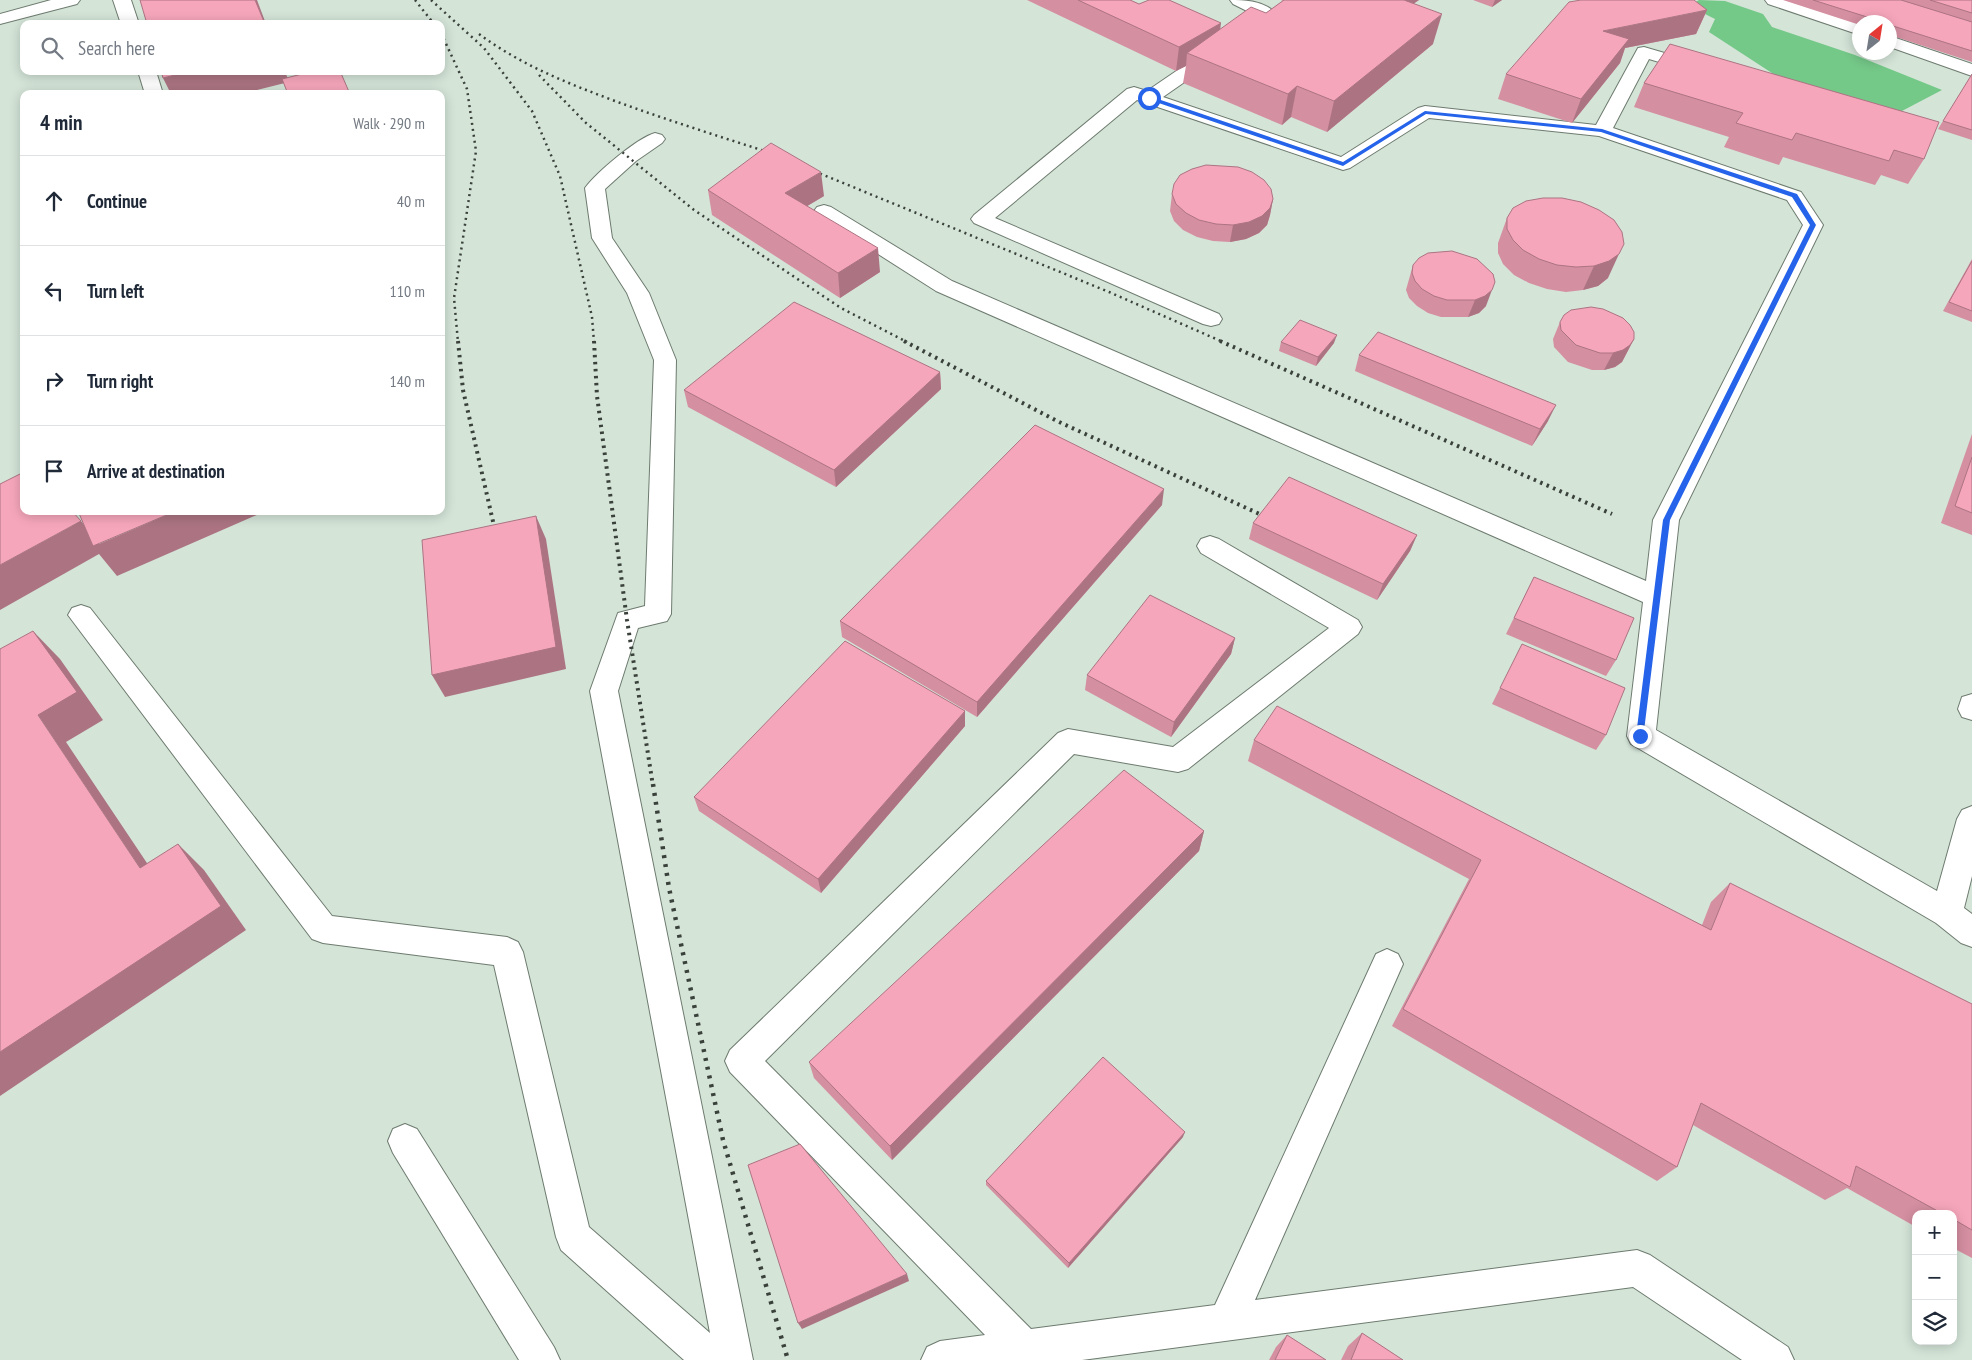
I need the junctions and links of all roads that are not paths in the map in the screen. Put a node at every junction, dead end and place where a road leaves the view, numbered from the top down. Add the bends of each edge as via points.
1 (71, 0) edge
2 (122, 0) edge
3 (1239, 0) edge
4 (1774, 0) edge
5 (0, 19) edge
6 (129, 20) edge
7 (1852, 27) edge
8 (1897, 43) edge
9 (1972, 70) edge
10 (148, 75) edge
11 (1719, 75) edge
12 (153, 90) edge
13 (1149, 98) junction
14 (1602, 131) junction
15 (655, 139) dead end
16 (824, 211) dead end
17 (1211, 319) dead end
18 (1210, 546) dead end
19 (1657, 597) junction
20 (81, 616) dead end
21 (1972, 819) edge
22 (1947, 913) junction
23 (1972, 933) edge
24 (1386, 964) dead end
25 (405, 1141) dead end
26 (1226, 1322) junction
27 (1024, 1349) junction
28 (541, 1360) edge
29 (712, 1360) edge
30 (734, 1360) edge
31 (940, 1360) edge
32 (1775, 1360) edge

1 - 5 lane
2 - 6 lane
3 - 13 lane via 1269,16 1227,40
4 - 7 lane
8 - 9 lane
10 - 12 lane
11 - 14 lane via 1644,52
13 - 14 lane via 1343,164 1425,112
13 - 17 lane via 1134,93 981,219
14 - 19 lane via 1794,196 1813,225 1666,520
15 - 30 lane via 629,157 595,188 602,238 638,293 665,360 658,614 627,620 604,691
16 - 19 lane via 944,286
18 - 27 lane via 1349,627 1178,760 1068,741 742,1060
19 - 22 lane via 1640,736
20 - 29 lane via 323,929 507,952 574,1237
21 - 22 lane
22 - 23 lane
24 - 26 lane
25 - 28 lane
26 - 27 lane
26 - 32 lane via 1637,1268
27 - 31 lane

